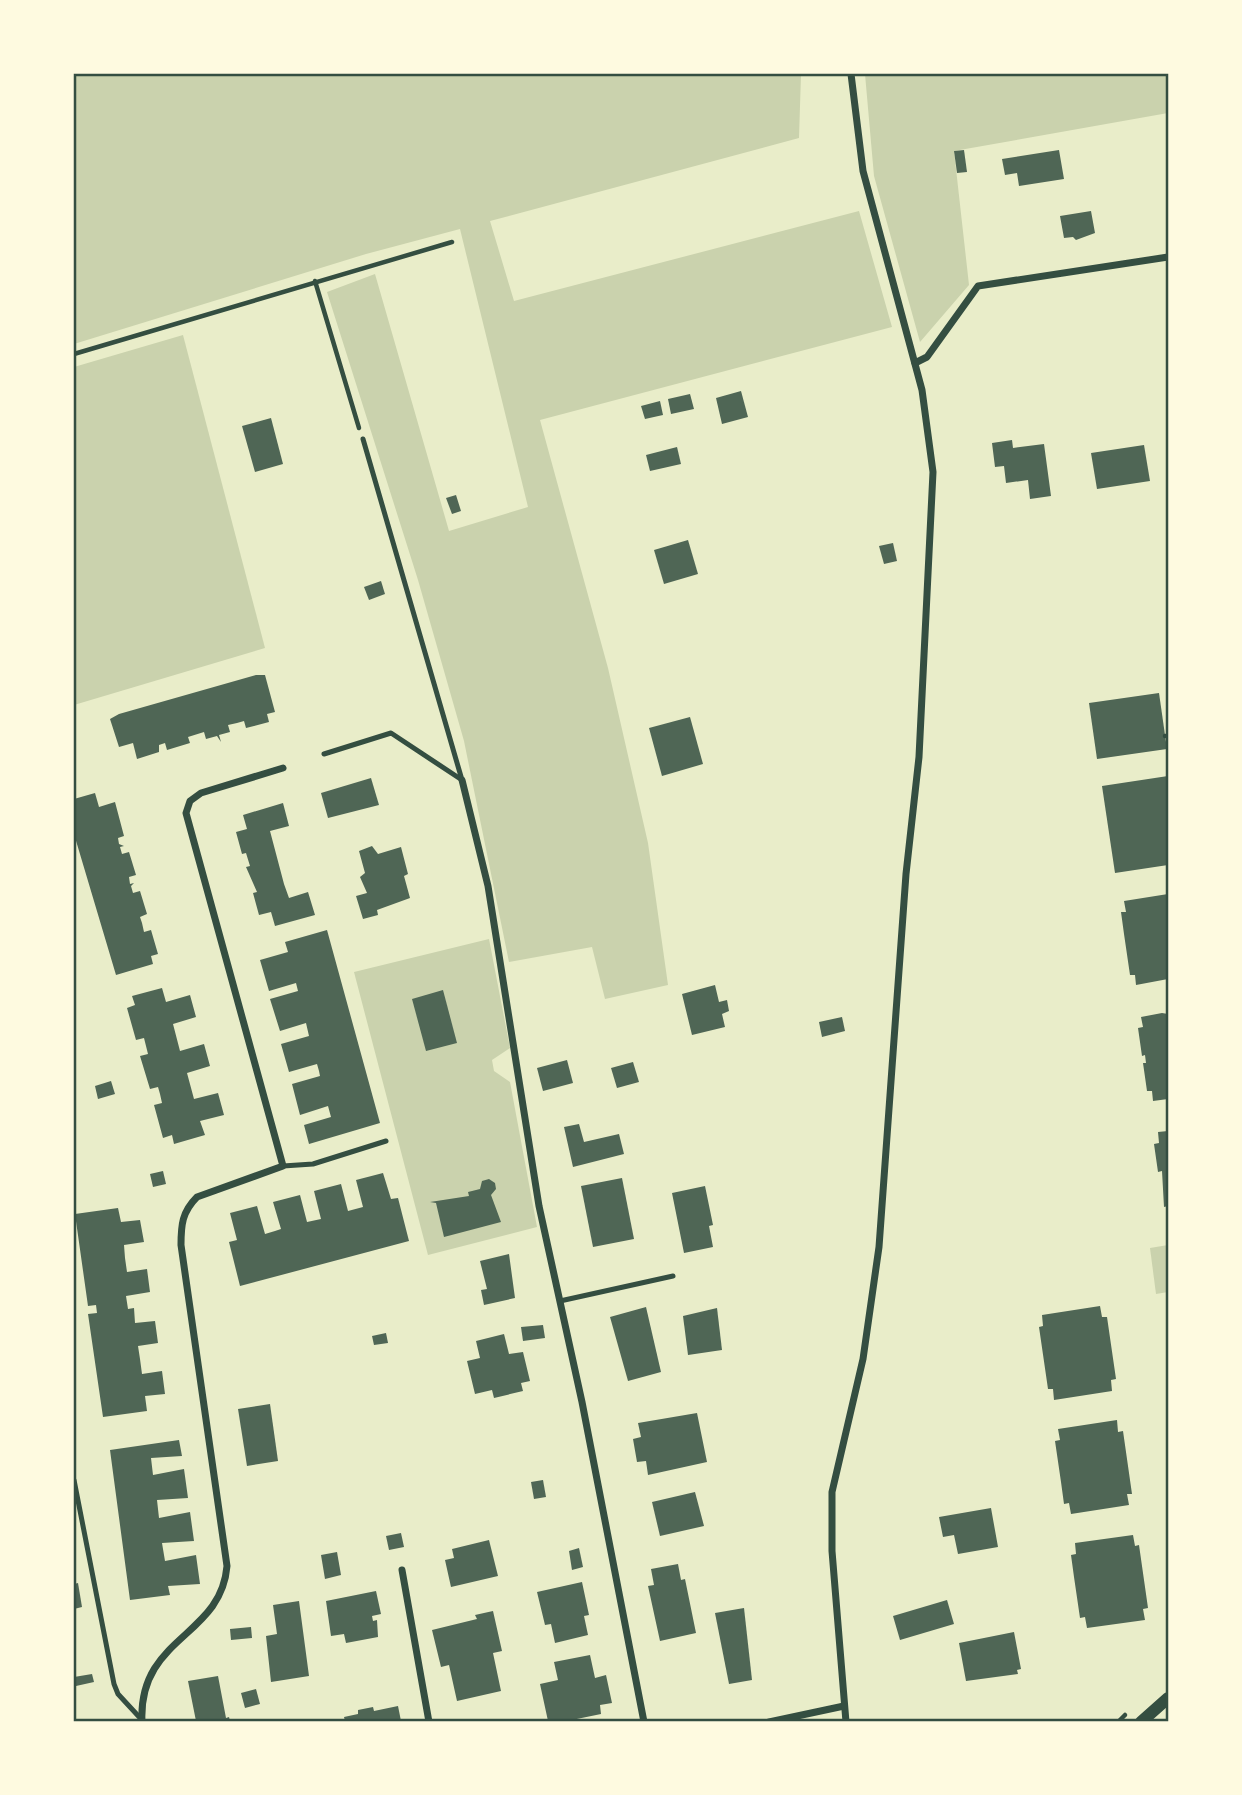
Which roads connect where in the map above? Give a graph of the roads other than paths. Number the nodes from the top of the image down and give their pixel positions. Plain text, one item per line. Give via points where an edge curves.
1 (851, 74) edge
2 (1168, 257) edge
3 (915, 363) junction
4 (363, 439) road end
5 (324, 754) dead end
6 (283, 768) dead end
7 (462, 779) junction
8 (386, 1141) dead end
9 (283, 1166) junction
10 (673, 1276) dead end
11 (561, 1301) junction
12 (74, 1480) edge
13 (402, 1570) dead end
14 (1168, 1698) edge
15 (844, 1706) junction
16 (142, 1721) edge
17 (429, 1721) edge
18 (644, 1721) edge
19 (769, 1721) edge
20 (846, 1721) edge
21 (1141, 1721) edge

1 - 3 street via 870,204
2 - 3 street via 978,286 927,356
3 - 15 street via 932,462 919,757 879,1247 863,1359 832,1492
4 - 7 lane
5 - 7 lane via 391,733
6 - 9 street via 201,793 186,813
7 - 11 street via 488,886 539,1206
8 - 9 lane via 313,1164
9 - 16 street via 197,1198 186,1208 181,1223 227,1566 219,1601 157,1663 145,1682
10 - 11 lane
11 - 18 street
12 - 16 lane via 114,1684
13 - 17 street
14 - 21 street
15 - 19 street
15 - 20 street

